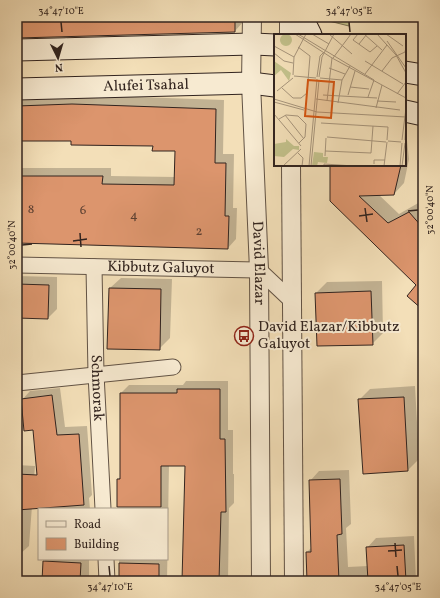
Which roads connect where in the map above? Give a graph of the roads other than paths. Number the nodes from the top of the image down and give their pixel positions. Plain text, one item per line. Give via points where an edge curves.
1 (252, 17) edge
2 (289, 17) edge
3 (302, 17) edge
4 (289, 34) edge
5 (310, 34) edge
6 (252, 44) junction
7 (274, 45) edge
8 (17, 50) edge
9 (406, 72) edge
10 (423, 75) edge
11 (251, 83) junction
12 (274, 86) edge
13 (17, 89) edge
14 (406, 111) edge
15 (423, 115) edge
16 (291, 166) edge
17 (17, 265) edge
18 (94, 267) junction
19 (259, 270) junction
20 (293, 302) junction
21 (173, 367) dead end
22 (96, 374) junction
23 (17, 383) edge
24 (103, 508) edge
25 (106, 560) edge
26 (107, 581) edge
27 (261, 581) edge
28 (294, 581) edge

1 - 6 street, David Elazar
2 - 4 street
3 - 5 main road
6 - 7 main road
6 - 8 main road
6 - 11 street, David Elazar
9 - 10 main road
11 - 12 main road, Alufei Tsahal
11 - 13 main road, Alufei Tsahal
11 - 19 street, David Elazar
14 - 15 main road
16 - 20 street
17 - 18 street, Kibbutz Galuyot
18 - 19 street, Kibbutz Galuyot
18 - 22 street, Schmorak
19 - 20 street
19 - 27 street, David Elazar
20 - 28 street
21 - 22 street
22 - 23 street
22 - 24 street, Schmorak
25 - 26 street

